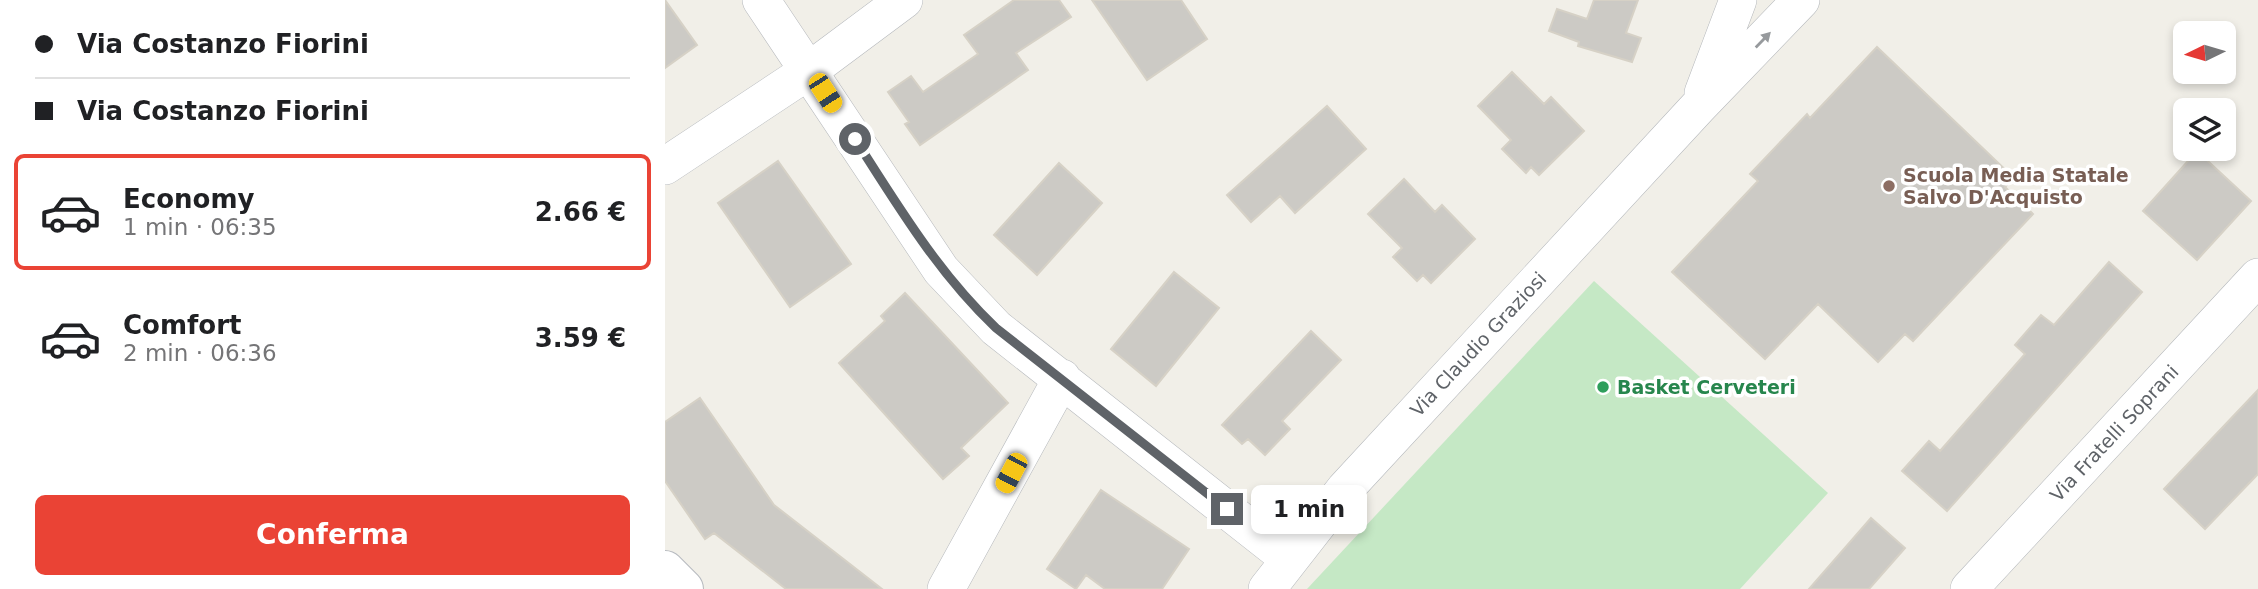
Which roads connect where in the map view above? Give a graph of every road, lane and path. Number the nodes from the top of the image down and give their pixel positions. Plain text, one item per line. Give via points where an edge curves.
1 (761, 0) edge
2 (904, 0) edge
3 (1738, 0) edge
4 (1801, 0) edge
5 (810, 70) junction
6 (1698, 107) junction
7 (665, 166) edge
8 (2258, 277) edge
9 (1062, 379) junction
10 (1288, 558) junction
11 (665, 570) edge
12 (684, 589) edge
13 (946, 589) edge
14 (1267, 589) edge
15 (1969, 589) edge

1 - 5 street
2 - 5 street
3 - 6 street
6 -> 4 street, Via Claudio Graziosi
5 - 7 street
5 - 9 street via 952,284 996,328
6 - 10 street, Via Claudio Graziosi via 1345,489
8 - 15 street, Via Fratelli Soprani
9 - 10 street
9 - 13 street
10 - 14 street, Via Claudio Graziosi
11 - 12 street

